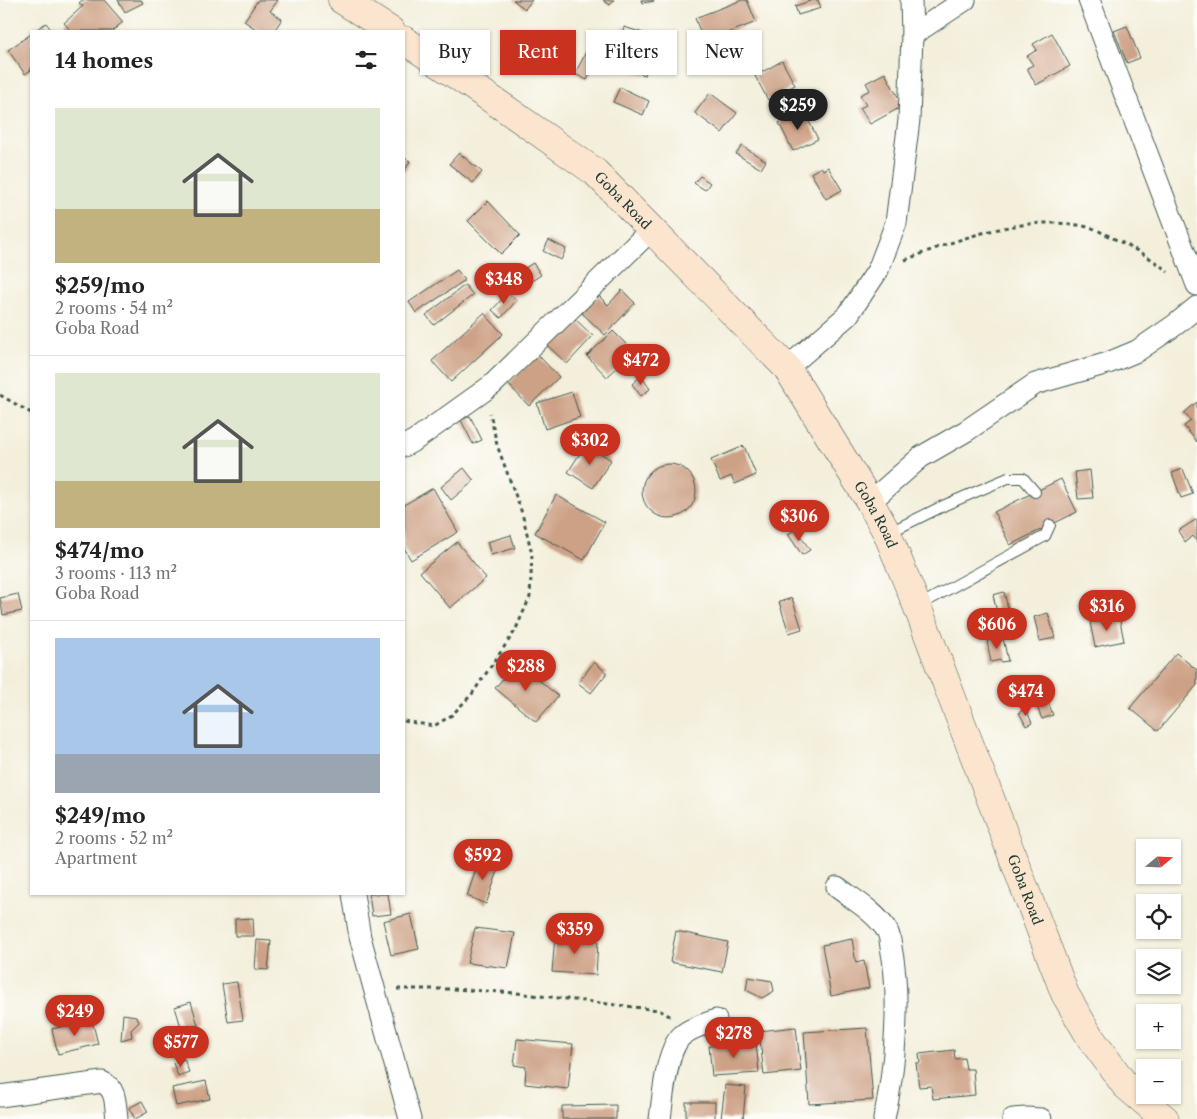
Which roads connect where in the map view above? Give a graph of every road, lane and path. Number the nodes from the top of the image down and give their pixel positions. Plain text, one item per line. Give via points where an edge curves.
1 (342, 0) edge
2 (911, 0) edge
3 (965, 0) edge
4 (1089, 0) edge
5 (389, 30) edge
6 (912, 35) junction
7 (405, 41) edge
8 (651, 230) junction
9 (878, 270) junction
10 (1175, 278) dead end
11 (1197, 285) edge
12 (1197, 306) edge
13 (787, 368) junction
14 (492, 385) junction
15 (0, 395) edge
16 (30, 412) edge
17 (405, 445) edge
18 (1035, 492) dead end
19 (870, 502) junction
20 (1050, 526) dead end
21 (887, 533) junction
22 (917, 606) junction
23 (405, 721) edge
24 (836, 887) dead end
25 (353, 895) edge
26 (374, 988) junction
27 (716, 1020) dead end
28 (691, 1030) junction
29 (0, 1096) edge
30 (117, 1119) edge
31 (410, 1119) edge
32 (660, 1119) edge
33 (884, 1119) edge
34 (1014, 1119) edge
35 (1041, 1119) edge
36 (1165, 1119) edge

1 - 5 main road
2 - 6 street
3 - 6 street
4 - 11 street
6 - 9 street via 909,120 896,223
7 - 8 main road, Goba Road via 595,172
8 - 13 main road, Goba Road
8 - 14 street
9 - 10 path via 956,240 999,228 1052,223 1090,227 1152,259
9 - 13 street via 848,315
12 - 19 street via 1138,351 1034,384 966,431 921,457
13 - 19 main road, Goba Road
14 - 17 street
14 - 23 path via 489,410 497,445 522,513 532,554 530,597 515,631 472,694 452,715 434,726
15 - 16 path
18 - 21 lane via 1024,478 1008,478
19 - 21 main road, Goba Road
20 - 22 lane via 1045,536
21 - 22 main road, Goba Road
22 - 36 main road, Goba Road via 1065,994 1090,1037 1125,1085
24 - 33 street via 877,917 888,931 896,982 894,1041
25 - 26 street via 360,937
26 - 28 path via 516,993 659,1010
26 - 31 street
27 - 28 street
28 - 32 street via 682,1034 673,1048
29 - 30 street via 102,1082 114,1092
34 - 35 street

